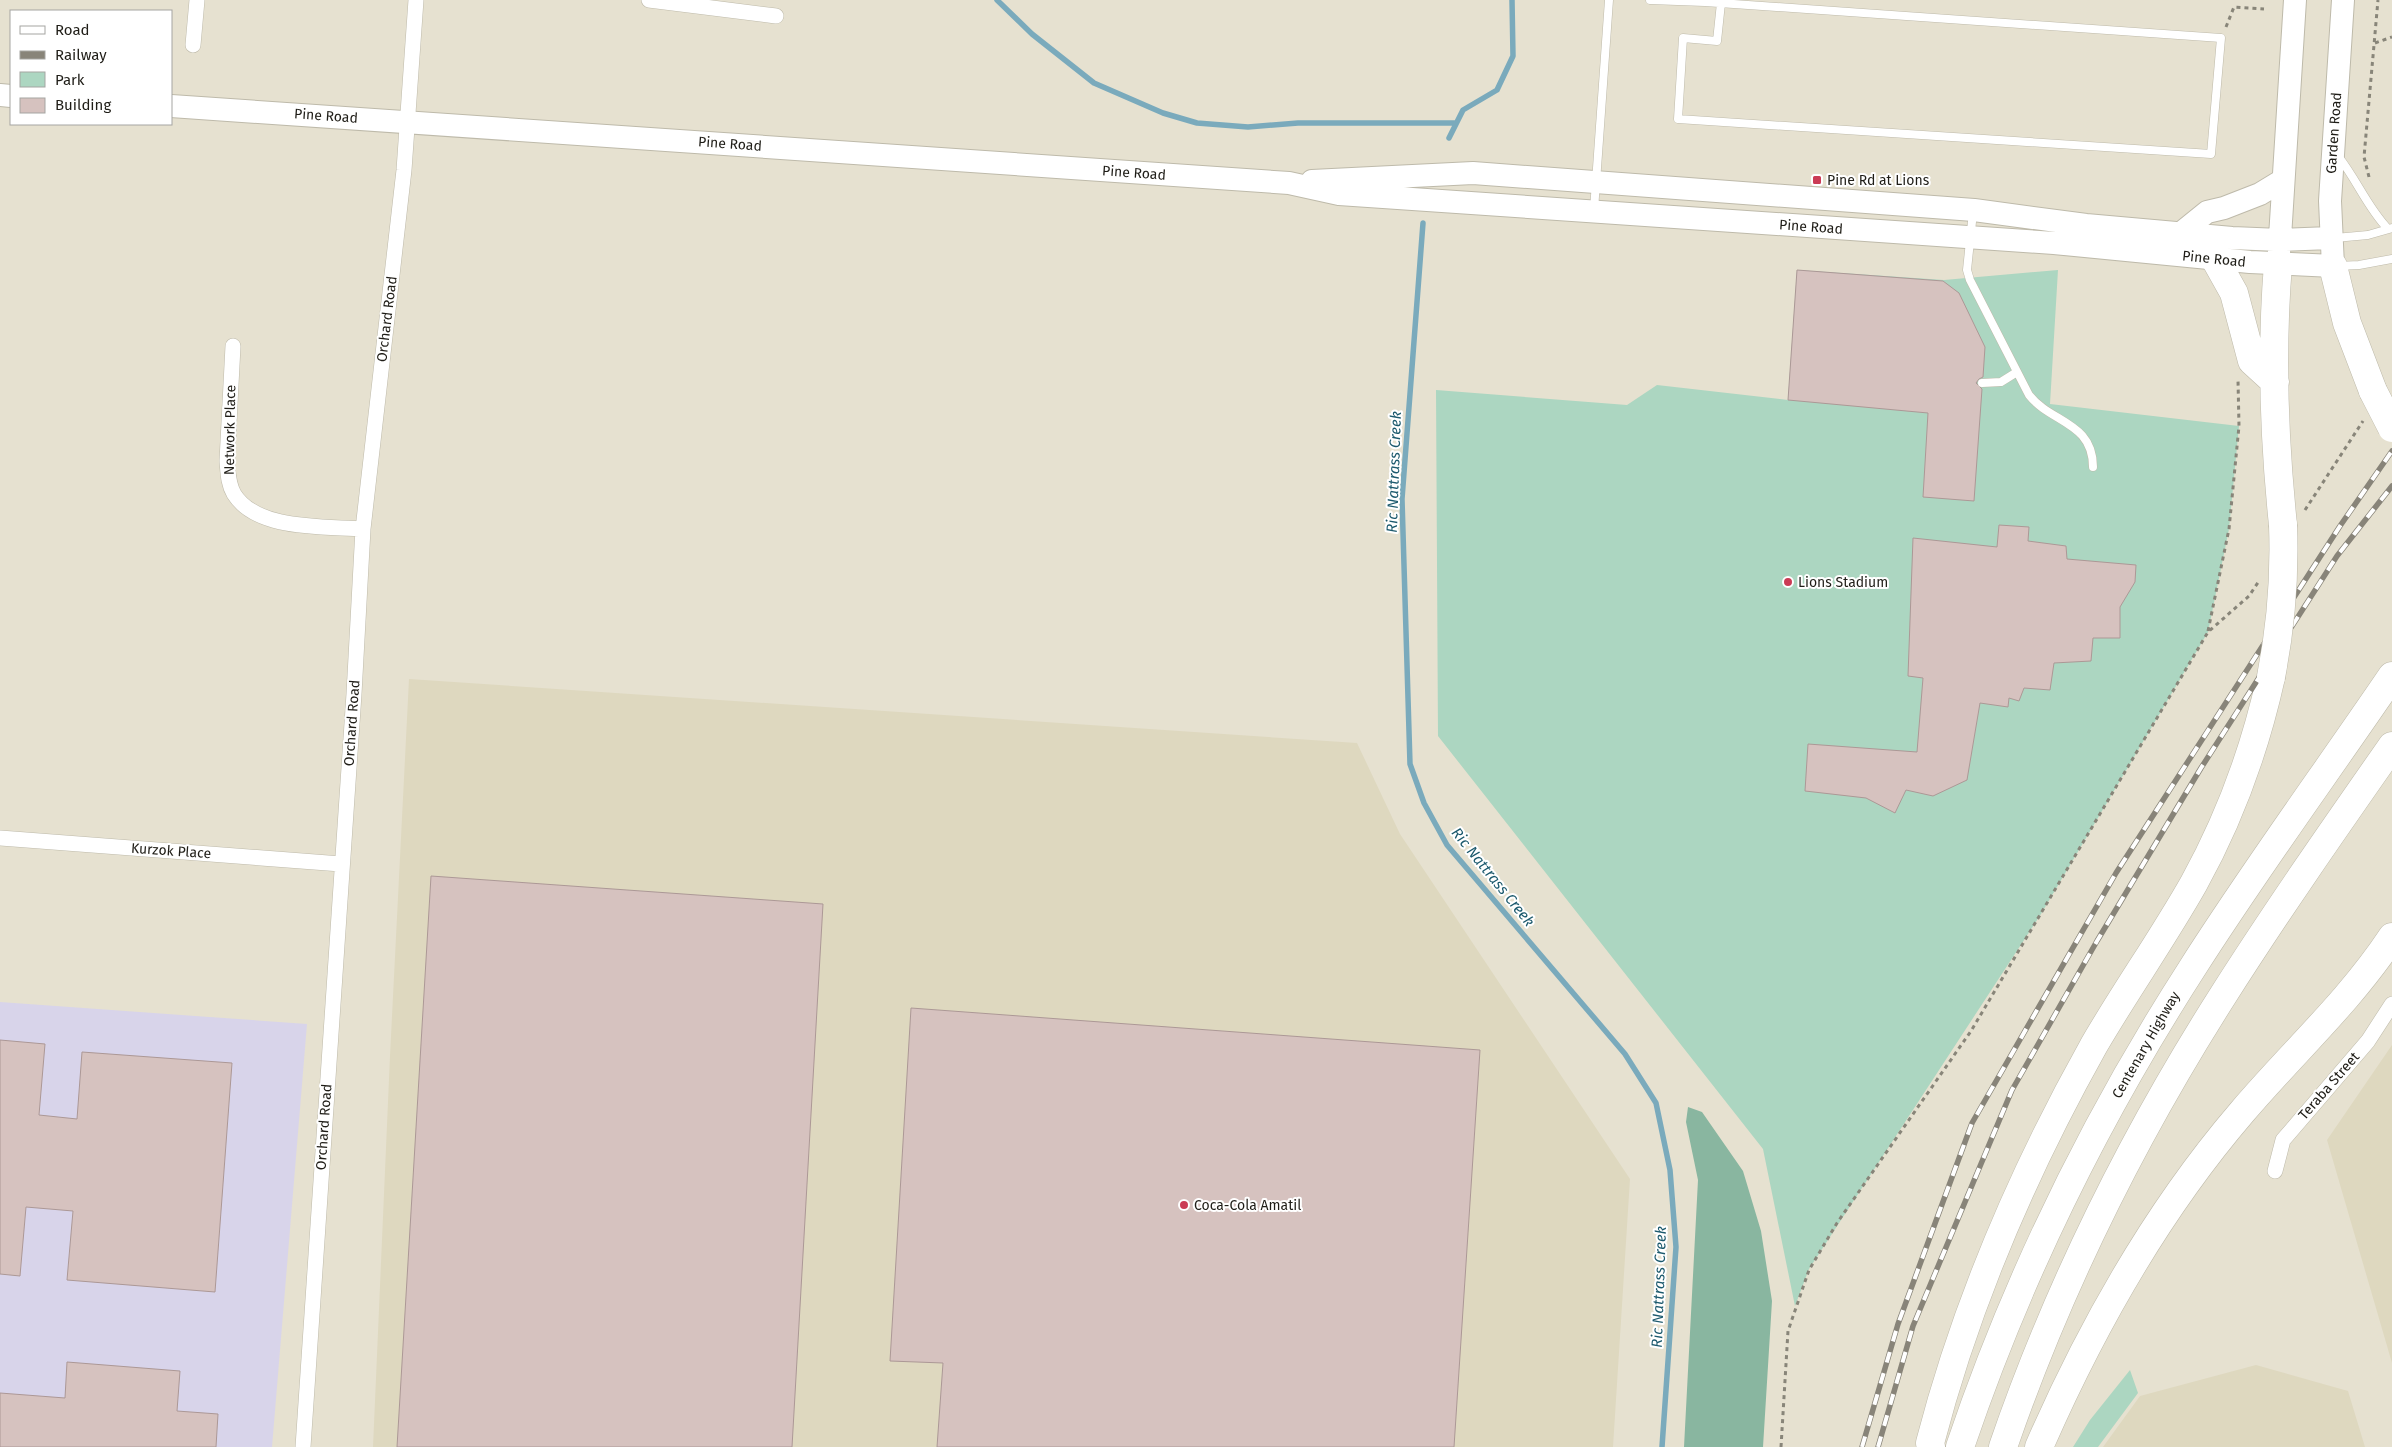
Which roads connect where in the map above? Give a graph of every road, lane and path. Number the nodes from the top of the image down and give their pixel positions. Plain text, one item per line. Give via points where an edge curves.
1 (197, 0) edge
2 (416, 0) edge
3 (649, 0) edge
4 (1609, 0) edge
5 (1650, 0) edge
6 (2295, 0) edge
7 (2343, 0) edge
8 (1720, 3) junction
9 (2264, 9) dead end
10 (776, 16) dead end
11 (2392, 37) edge
12 (2222, 38) junction
13 (2374, 43) dead end
14 (193, 46) dead end
15 (172, 106) edge
16 (409, 122) junction
17 (2332, 149) junction
18 (2283, 180) junction
19 (1596, 182) junction
20 (1289, 183) junction
21 (1974, 210) junction
22 (1594, 212) junction
23 (2390, 228) edge
24 (2180, 233) junction
25 (1971, 238) junction
26 (2330, 238) junction
27 (2279, 252) junction
28 (2215, 259) junction
29 (2392, 259) edge
30 (2333, 266) junction
31 (233, 346) dead end
32 (2017, 372) junction
33 (2275, 382) junction
34 (1982, 383) dead end
35 (2366, 417) dead end
36 (2392, 428) edge
37 (2093, 467) dead end
38 (2292, 520) junction
39 (363, 529) junction
40 (2259, 580) dead end
41 (2392, 676) edge
42 (2392, 746) edge
43 (0, 838) edge
44 (341, 864) junction
45 (2392, 937) edge
46 (2392, 1004) edge
47 (2275, 1171) dead end
48 (302, 1447) edge
49 (1781, 1447) edge
50 (1931, 1447) edge
51 (1960, 1447) edge
52 (2003, 1447) edge
53 (2039, 1447) edge

1 - 14 street
2 - 16 street, Orchard Road
3 - 10 street
4 - 19 lane
5 - 8 lane
6 - 18 street
7 - 17 street, Garden Road
8 - 12 lane
8 - 12 lane via 1717,41 1684,38 1678,119 2212,154
9 - 12 path via 2234,7
11 - 13 path
15 - 16 street, Pine Road
16 - 20 street, Pine Road
16 - 39 street, Orchard Road
17 - 23 lane via 2354,176 2375,215
17 - 26 street, Garden Road
18 - 24 street via 2260,194 2207,212
18 - 27 street
19 - 20 street, Pine Road via 1473,174
19 - 21 street, Pine Road
19 - 22 lane
20 - 22 street, Pine Road via 1339,194
21 - 24 street, Pine Road
21 - 25 lane
22 - 25 street, Pine Road
23 - 26 lane
24 - 27 street, Pine Road
25 - 28 street, Pine Road via 2142,250
25 - 32 lane via 1967,270 1970,280
26 - 27 street, Pine Road
26 - 30 street, Garden Road
27 - 28 street, Pine Road
27 - 30 street, Pine Road
27 - 33 highway
28 - 33 highway via 2234,293 2252,361
29 - 30 lane
30 - 36 highway, bridge via 2348,323 2373,391
31 - 39 street, Network Place via 228,480 234,494 245,508 263,518 288,524
32 - 34 lane via 2001,382
32 - 37 lane via 2038,406 2072,424 2080,433 2093,455
33 - 38 highway via 2279,487
35 - 38 path
38 - 50 highway, bridge via 2271,677 2251,754 2219,834 2194,882 2061,1104 2005,1224 1942,1398
39 - 44 street, Orchard Road
40 - 49 path via 2249,596 2208,632 1971,1031 1837,1223 1809,1270 1788,1331
41 - 51 highway, Centenary Highway via 2193,966 2107,1112 2042,1242 1990,1365
42 - 52 highway via 2221,998 2147,1125 2074,1270
43 - 44 street, Kurzok Place
44 - 48 street, Orchard Road
45 - 53 highway via 2343,1002 2242,1112 2186,1185 2147,1242 2091,1337
46 - 47 street, Teraba Street via 2368,1041 2283,1140

